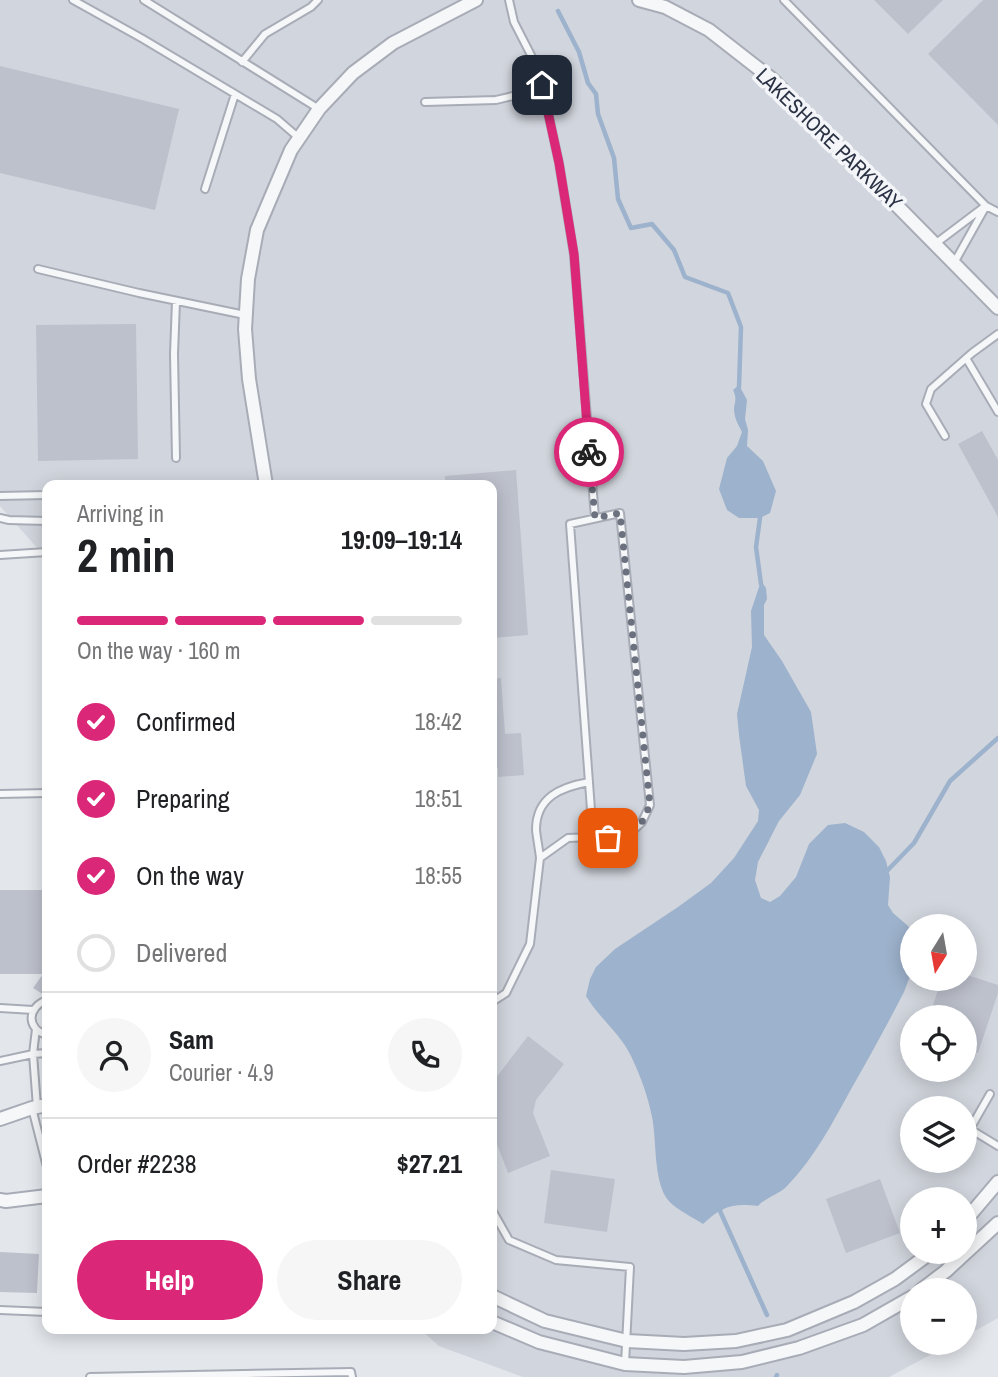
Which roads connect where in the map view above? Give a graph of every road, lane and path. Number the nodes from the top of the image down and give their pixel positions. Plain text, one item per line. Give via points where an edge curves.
1 (74, 0) edge
2 (144, 0) edge
3 (318, 0) edge
4 (476, 0) edge
5 (509, 0) edge
6 (639, 0) edge
7 (784, 0) edge
8 (242, 62) junction
9 (543, 89) junction
10 (234, 94) junction
11 (425, 102) dead end
12 (319, 109) junction
13 (299, 138) junction
14 (205, 189) dead end
15 (986, 206) junction
16 (998, 212) edge
17 (935, 244) junction
18 (954, 263) junction
19 (38, 269) dead end
20 (176, 301) junction
21 (998, 308) edge
22 (246, 315) junction
23 (998, 334) edge
24 (966, 359) junction
25 (998, 412) edge
26 (944, 436) dead end
27 (176, 458) dead end
28 (265, 480) edge
29 (42, 495) edge
30 (0, 496) edge
31 (0, 518) edge
32 (595, 518) junction
33 (42, 521) edge
34 (42, 552) edge
35 (0, 555) edge
36 (589, 782) junction
37 (42, 793) edge
38 (0, 794) edge
39 (593, 837) junction
40 (540, 859) junction
41 (497, 999) edge
42 (42, 1002) edge
43 (0, 1008) edge
44 (33, 1010) junction
45 (36, 1029) junction
46 (42, 1033) edge
47 (42, 1053) edge
48 (33, 1054) junction
49 (0, 1061) edge
50 (990, 1094) dead end
51 (39, 1107) edge
52 (977, 1113) edge
53 (0, 1119) edge
54 (42, 1130) edge
55 (977, 1134) edge
56 (998, 1146) edge
57 (998, 1182) edge
58 (42, 1197) edge
59 (0, 1200) edge
60 (977, 1207) edge
61 (497, 1219) edge
62 (998, 1223) edge
63 (915, 1264) edge
64 (937, 1278) edge
65 (497, 1298) edge
66 (900, 1304) edge
67 (0, 1310) edge
68 (42, 1312) edge
69 (497, 1324) edge
70 (627, 1341) junction
71 (625, 1364) junction
72 (90, 1377) edge
73 (352, 1377) edge

1 - 10 lane
2 - 8 lane
3 - 8 lane via 265,34
4 - 12 street via 393,43 353,73
5 - 9 lane
6 - 17 street, LAKESHORE PARKWAY via 665,7 709,30 772,79
7 - 15 lane
8 - 12 lane
9 - 11 lane via 496,100
9 - 32 lane via 574,254
10 - 13 lane
10 - 14 lane
12 - 13 street
13 - 22 street via 257,230
15 - 16 lane
15 - 17 lane
15 - 18 lane
17 - 18 street, LAKESHORE PARKWAY
18 - 21 street, LAKESHORE PARKWAY
19 - 20 lane
20 - 22 lane
20 - 27 lane
22 - 28 street via 249,379
23 - 24 lane
24 - 25 lane
24 - 26 lane via 931,388 926,404
29 - 30 lane
31 - 33 lane
32 - 36 lane via 570,524
32 - 39 lane via 620,513 650,805 642,822 623,840
34 - 35 lane
36 - 39 lane
36 - 40 lane via 552,794 540,810 536,828
37 - 38 lane
39 - 40 lane via 568,838
40 - 41 lane via 530,944 506,993
42 - 44 lane
43 - 44 lane
44 - 45 lane
45 - 46 lane
45 - 48 lane
47 - 48 lane
48 - 49 lane
48 - 51 lane
50 - 52 lane
51 - 53 street
51 - 54 lane
55 - 56 lane
57 - 60 street
58 - 59 street
61 - 70 lane via 509,1240 556,1260 630,1267
62 - 64 street
63 - 70 street via 854,1302 788,1330 736,1341
65 - 70 street via 545,1321
66 - 71 street via 863,1325 742,1362 684,1367
67 - 68 lane
69 - 71 street via 539,1342
70 - 71 lane
72 - 73 lane via 351,1372

